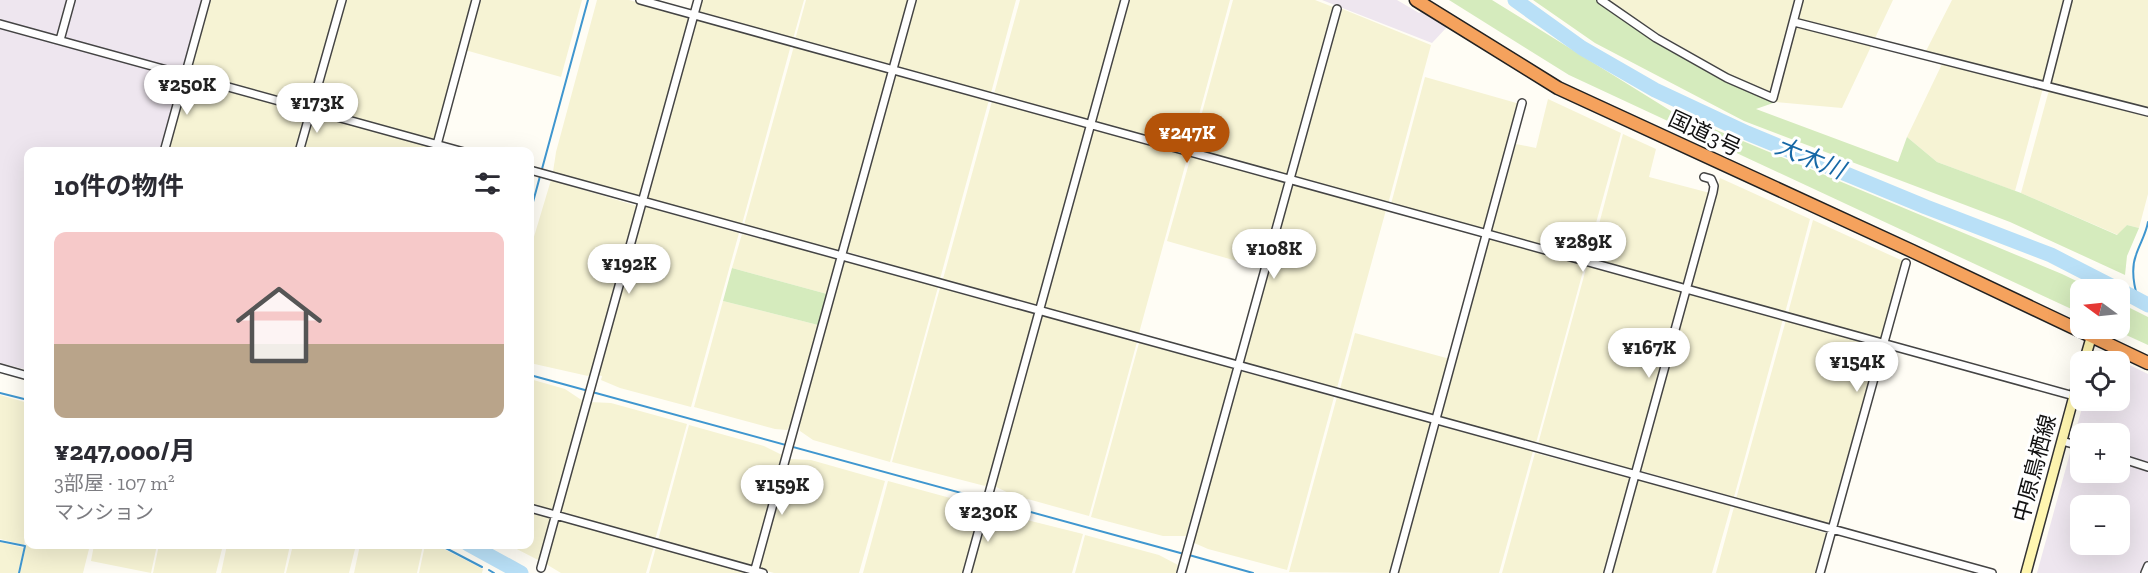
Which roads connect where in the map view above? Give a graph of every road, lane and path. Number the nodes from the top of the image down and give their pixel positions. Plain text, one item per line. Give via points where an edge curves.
1 (71, 0) edge
2 (206, 0) edge
3 (342, 0) edge
4 (476, 0) edge
5 (640, 0) edge
6 (698, 0) edge
7 (912, 0) edge
8 (1125, 0) edge
9 (1416, 0) edge
10 (1600, 0) edge
11 (1799, 0) edge
12 (2068, 0) edge
13 (1337, 9) dead end
14 (694, 15) junction
15 (1794, 21) junction
16 (0, 24) edge
17 (60, 40) junction
18 (893, 70) junction
19 (186, 75) junction
20 (2046, 86) junction
21 (1522, 103) dead end
22 (311, 109) junction
23 (2148, 112) edge
24 (1091, 125) junction
25 (165, 147) edge
26 (300, 147) edge
27 (433, 147) edge
28 (436, 147) edge
29 (534, 171) edge
30 (1704, 177) dead end
31 (1289, 180) junction
32 (642, 201) junction
33 (1487, 234) junction
34 (840, 256) junction
35 (1906, 263) dead end
36 (1686, 288) junction
37 (1039, 311) junction
38 (2070, 328) edge
39 (2093, 339) edge
40 (1884, 343) junction
41 (2148, 363) edge
42 (1237, 366) junction
43 (0, 368) edge
44 (24, 375) edge
45 (2070, 395) edge
46 (2070, 411) edge
47 (1436, 421) junction
48 (2062, 441) junction
49 (2070, 443) edge
50 (2130, 461) edge
51 (2148, 467) edge
52 (1635, 476) junction
53 (534, 509) edge
54 (556, 515) junction
55 (1832, 530) junction
56 (2148, 566) edge
57 (541, 568) dead end
58 (754, 572) edge
59 (763, 573) edge
60 (967, 573) edge
61 (1181, 573) edge
62 (1394, 573) edge
63 (1608, 573) edge
64 (1820, 573) edge
65 (1992, 573) edge
66 (2026, 573) edge
67 (2145, 573) edge

1 - 17 street
2 - 19 street
3 - 22 street
4 - 28 street
5 - 14 street
6 - 14 street
7 - 18 street
8 - 24 street
9 - 38 highway, 国道3号 via 1558,88
10 - 15 street via 1686,55 1773,98
11 - 15 street
12 - 20 street
13 - 31 street
14 - 18 street
14 - 32 street
15 - 20 street
16 - 17 street
17 - 19 street
18 - 24 street
18 - 34 street
19 - 22 street
19 - 25 street
20 - 23 street
21 - 33 street
22 - 26 street
22 - 27 street
24 - 31 street
24 - 37 street
29 - 32 street
30 - 36 street via 1711,179 1714,186
31 - 33 street
31 - 42 street
32 - 34 street
32 - 54 street
33 - 36 street
33 - 47 street
34 - 37 street
34 - 58 street
35 - 40 street
36 - 40 street
36 - 52 street
37 - 42 street
37 - 60 street
39 - 41 highway, 国道3号
40 - 45 street
40 - 55 street
42 - 47 street
42 - 61 street
43 - 44 street
46 - 48 main road, 中原鳥栖線
47 - 52 street
47 - 62 street
48 - 49 street
48 - 66 main road, 中原鳥栖線
50 - 51 street
52 - 55 street
52 - 63 street
53 - 54 street
54 - 57 street
54 - 58 street
55 - 64 street
55 - 65 street
56 - 67 street
58 - 59 street

